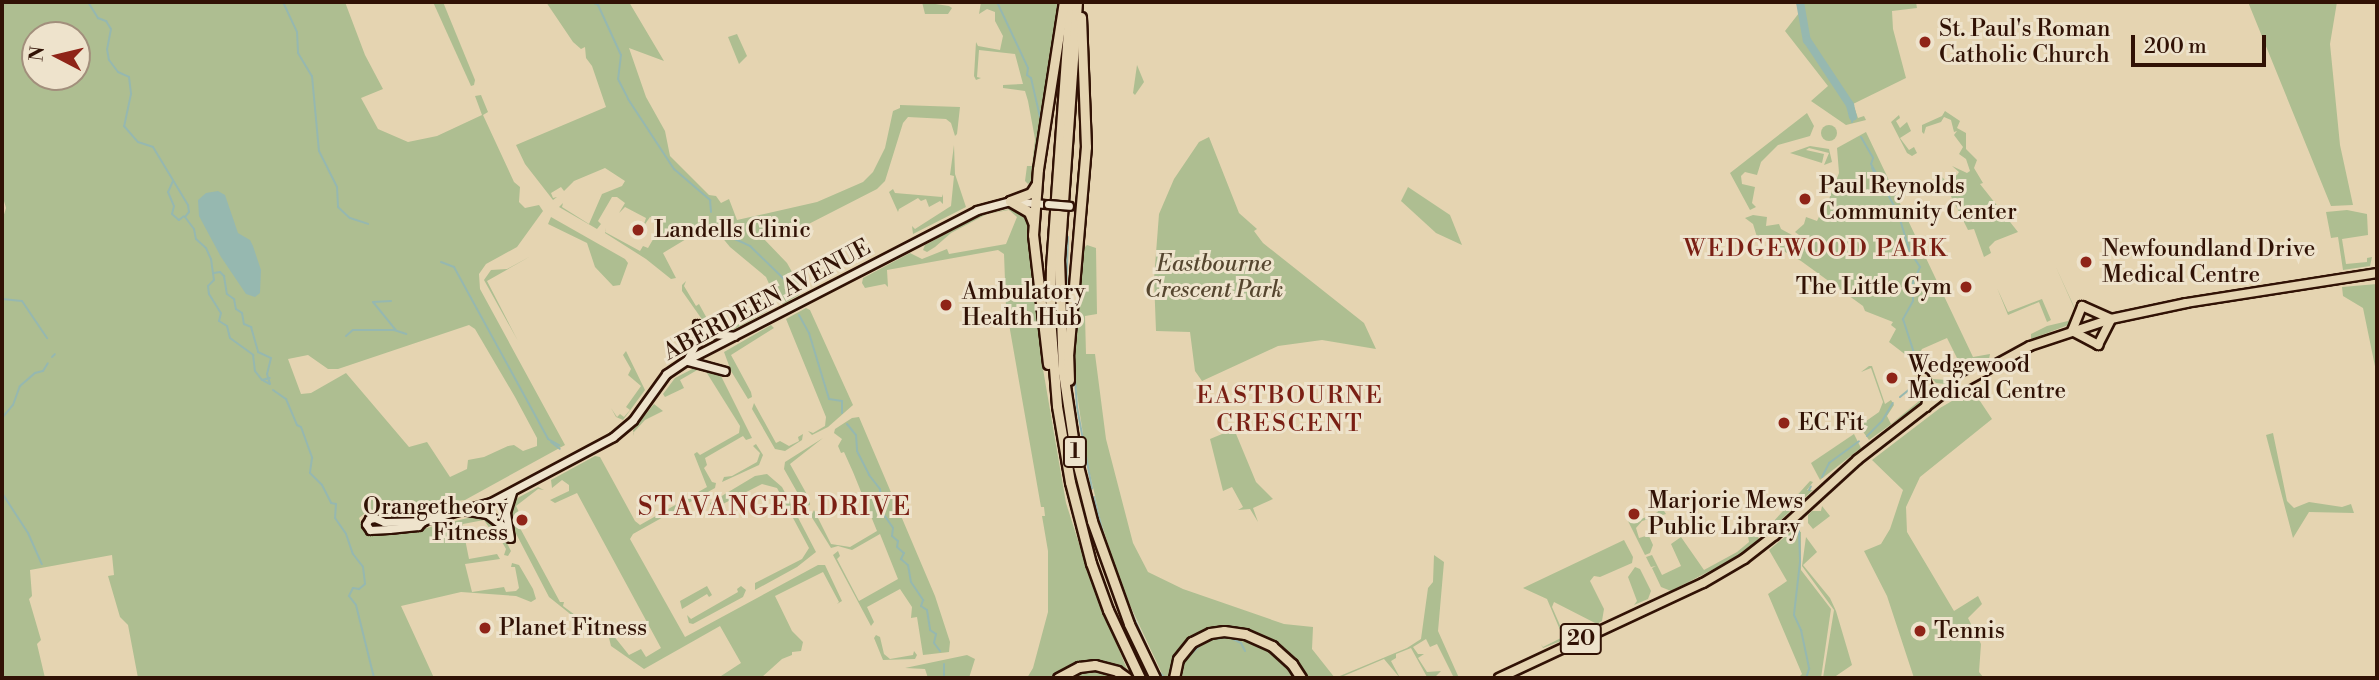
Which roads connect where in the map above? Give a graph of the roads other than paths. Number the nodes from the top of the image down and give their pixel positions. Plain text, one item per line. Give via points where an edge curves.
1 (1065, 2) edge
2 (1070, 2) edge
3 (1079, 2) edge
4 (1037, 183) junction
5 (1010, 201) junction
6 (1037, 203) junction
7 (1080, 208) junction
8 (1034, 225) junction
9 (2377, 273) edge
10 (2111, 319) junction
11 (2072, 331) junction
12 (735, 336) junction
13 (687, 360) junction
14 (725, 372) dead end
15 (1924, 378) dead end
16 (1926, 407) junction
17 (1063, 450) junction
18 (1076, 458) junction
19 (512, 492) junction
20 (467, 510) junction
21 (423, 521) junction
22 (504, 527) dead end
23 (510, 538) dead end
24 (1058, 678) edge
25 (1127, 678) edge
26 (1140, 678) edge
27 (1156, 678) edge
28 (1174, 678) edge
29 (1301, 678) edge
30 (1499, 678) edge

1 - 4 highway
2 - 17 highway, 1 via 1050,293
3 - 7 highway via 1086,138
3 - 18 highway, 1 via 1058,283 1063,372
4 - 5 highway via 1031,193
4 - 6 highway
5 - 6 main road, ABERDEEN AVENUE
5 - 8 highway via 1028,212
5 - 12 main road, ABERDEEN AVENUE via 963,217
6 - 7 main road, ABERDEEN AVENUE, bridge
6 - 8 highway
7 - 18 highway via 1068,356
8 - 17 highway via 1037,289
9 - 10 main road, 20 via 2205,299
10 - 11 main road, 20
10 - 11 main road via 2098,345
10 - 11 main road via 2082,306
11 - 16 main road, 20 via 1982,370
12 - 13 main road, ABERDEEN AVENUE
12 - 13 main road via 713,334 698,324 697,341
13 - 14 main road
13 - 19 main road, ABERDEEN AVENUE via 666,374 624,429
15 - 16 main road via 1929,393
16 - 30 main road, 20 via 1857,460 1744,559 1703,583
17 - 26 highway, 1 via 1091,563
18 - 27 highway, 1 via 1110,575
19 - 20 main road, ABERDEEN AVENUE
19 - 23 main road via 506,512
20 - 21 main road, ABERDEEN AVENUE
20 - 22 main road via 491,516
21 - 21 main road, ABERDEEN AVENUE via 375,518 366,524 370,530 416,526
24 - 25 highway via 1094,665
28 - 29 highway via 1178,659 1192,642 1224,631 1272,646

